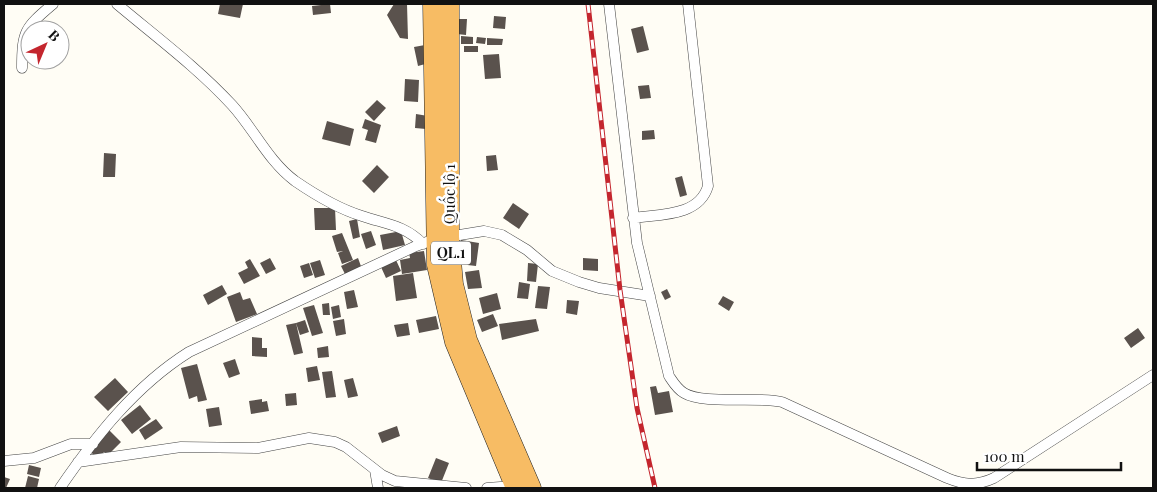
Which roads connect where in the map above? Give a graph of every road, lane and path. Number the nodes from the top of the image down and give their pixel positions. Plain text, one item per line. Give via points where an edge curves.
1 (53, 4) edge
2 (117, 4) edge
3 (432, 4) edge
4 (450, 4) edge
5 (609, 4) edge
6 (688, 4) edge
7 (35, 20) edge
8 (633, 218) junction
9 (436, 240) junction
10 (650, 296) junction
11 (1153, 375) edge
12 (93, 444) junction
13 (4, 461) edge
14 (78, 462) junction
15 (375, 470) junction
16 (515, 487) edge
17 (60, 488) edge
18 (378, 488) edge
19 (466, 488) edge
20 (487, 488) edge
21 (532, 488) edge

1 - 7 street
2 - 9 street via 232,105 265,150 294,180 340,208 392,223 416,237
3 - 9 highway, Quốc lộ 1 / QL.1
4 - 9 highway, Quốc lộ 1 / QL.1
5 - 8 street
6 - 8 street via 708,186 694,207
8 - 10 street
9 - 10 street via 484,231 497,232 556,273 599,288
9 - 12 street via 189,352 151,379
9 - 16 highway, Quốc lộ 1 / QL.1 via 441,290 454,342
9 - 21 highway, Quốc lộ 1 / QL.1 via 454,284 468,340
10 - 11 street via 669,376 683,393 702,398 782,402 968,485 994,478
12 - 13 street via 71,444 34,458
12 - 14 street
14 - 15 street via 181,447 258,448 309,438 346,447
14 - 17 street
15 - 18 street
15 - 19 street via 402,483
16 - 20 street

